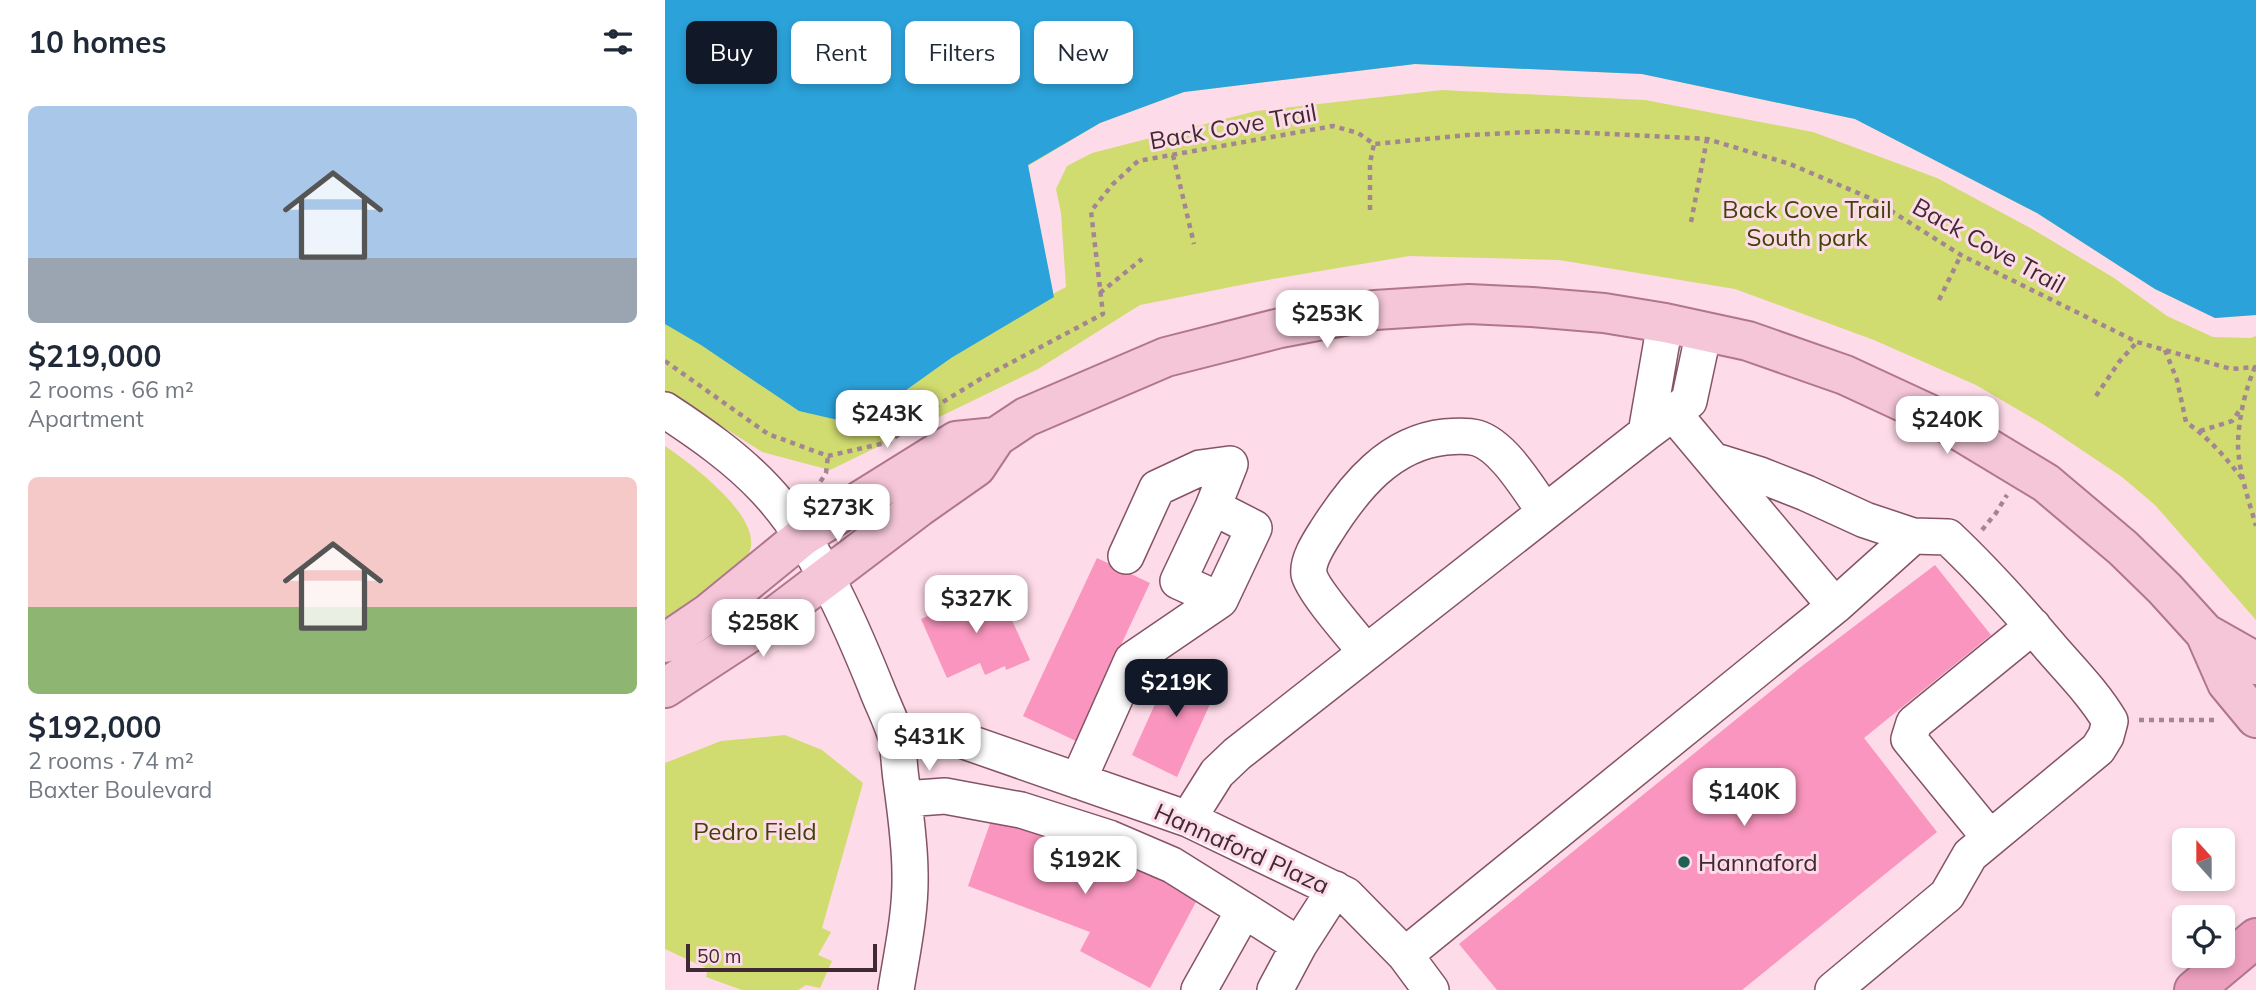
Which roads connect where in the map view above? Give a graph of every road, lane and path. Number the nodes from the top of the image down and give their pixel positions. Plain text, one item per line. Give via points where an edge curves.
1 (1707, 139) junction
2 (1374, 144) junction
3 (1173, 155) junction
4 (1370, 210) dead end
5 (1691, 222) dead end
6 (1194, 244) dead end
7 (1961, 255) junction
8 (1142, 259) dead end
9 (1099, 294) junction
10 (1939, 300) dead end
11 (1665, 323) junction
12 (1704, 331) junction
13 (2137, 342) junction
14 (2165, 350) junction
15 (665, 362) edge
16 (2256, 367) edge
17 (2095, 396) dead end
18 (2244, 404) junction
19 (665, 410) edge
20 (1660, 423) junction
21 (2199, 431) junction
22 (996, 437) junction
23 (828, 456) junction
24 (1715, 461) junction
25 (2244, 482) junction
26 (2008, 493) dead end
27 (811, 496) dead end
28 (1213, 507) junction
29 (1545, 512) junction
30 (2256, 526) edge
31 (1913, 536) junction
32 (1977, 536) dead end
33 (802, 537) junction
34 (1126, 555) dead end
35 (826, 579) junction
36 (1220, 600) junction
37 (1835, 606) junction
38 (2033, 626) junction
39 (2204, 633) junction
40 (665, 643) edge
41 (1366, 652) junction
42 (2256, 665) edge
43 (665, 688) edge
44 (2241, 719) edge
45 (2110, 721) junction
46 (895, 736) junction
47 (1078, 781) junction
48 (904, 799) junction
49 (1188, 818) junction
50 (1990, 838) junction
51 (1335, 889) junction
52 (1244, 910) junction
53 (2256, 938) edge
54 (1299, 945) junction
55 (1405, 955) junction
56 (2256, 962) edge
57 (896, 990) edge
58 (1199, 990) edge
59 (1275, 990) edge
60 (1431, 990) edge
61 (1833, 990) edge
62 (2194, 990) edge
63 (2227, 990) edge

1 - 2 path, Back Cove Trail via 1553,131
1 - 5 path
1 - 7 path, Back Cove Trail via 1790,164 1871,199
2 - 3 path, Back Cove Trail via 1358,133 1332,126
2 - 4 path
3 - 6 path
3 - 9 path, Back Cove Trail via 1138,160 1091,211
7 - 10 path
7 - 13 path, Back Cove Trail
8 - 9 path
9 - 23 path, Back Cove Trail via 1103,314 982,378 889,442
11 - 12 main road
11 - 20 street
11 - 22 main road via 1532,307 1435,305 1375,310 1166,357 1026,417
12 - 20 street via 1689,401
12 - 39 main road via 1845,374 1965,432 2046,482 2080,510 2165,589
13 - 14 path, Back Cove Trail
13 - 17 path
14 - 16 path, Back Cove Trail via 2231,369
14 - 21 path via 2186,422
15 - 23 path via 768,434
16 - 18 path
18 - 21 path via 2232,421
18 - 25 path via 2238,447
19 - 33 street via 703,435 764,487
20 - 24 street
20 - 29 street
21 - 25 path
22 - 33 main road via 956,441
22 - 35 main road via 976,467
23 - 27 path via 826,473
24 - 31 street
24 - 37 street
25 - 30 path
26 - 32 path
28 - 34 street via 1230,464 1200,468 1157,488
28 - 36 street via 1254,528
28 - 36 street via 1178,580
29 - 41 street
29 - 41 street via 1511,464 1479,438 1435,438 1410,445 1374,470 1354,490 1323,536 1309,575
31 - 37 street
31 - 38 street via 1948,537
33 - 35 street
33 - 40 main road
35 - 43 main road
35 - 46 street
36 - 47 street via 1132,660
37 - 55 street
38 - 45 street via 2100,703
38 - 50 street via 1914,723 1909,739
39 - 42 main road
39 - 44 main road
41 - 49 street via 1237,754 1217,773
44 - 45 path
45 - 50 street via 2098,749
46 - 47 street, Hannaford Plaza via 941,733
46 - 48 street
47 - 49 street, Hannaford Plaza
48 - 52 street via 945,796 1009,808 1109,838 1172,864
48 - 57 street via 911,877
49 - 51 street, Hannaford Plaza
50 - 61 street via 1970,855 1947,895
51 - 54 street
51 - 55 street, Hannaford Plaza
52 - 54 street
52 - 58 street
53 - 62 highway
54 - 59 street
55 - 60 street, Hannaford Plaza
56 - 63 highway

